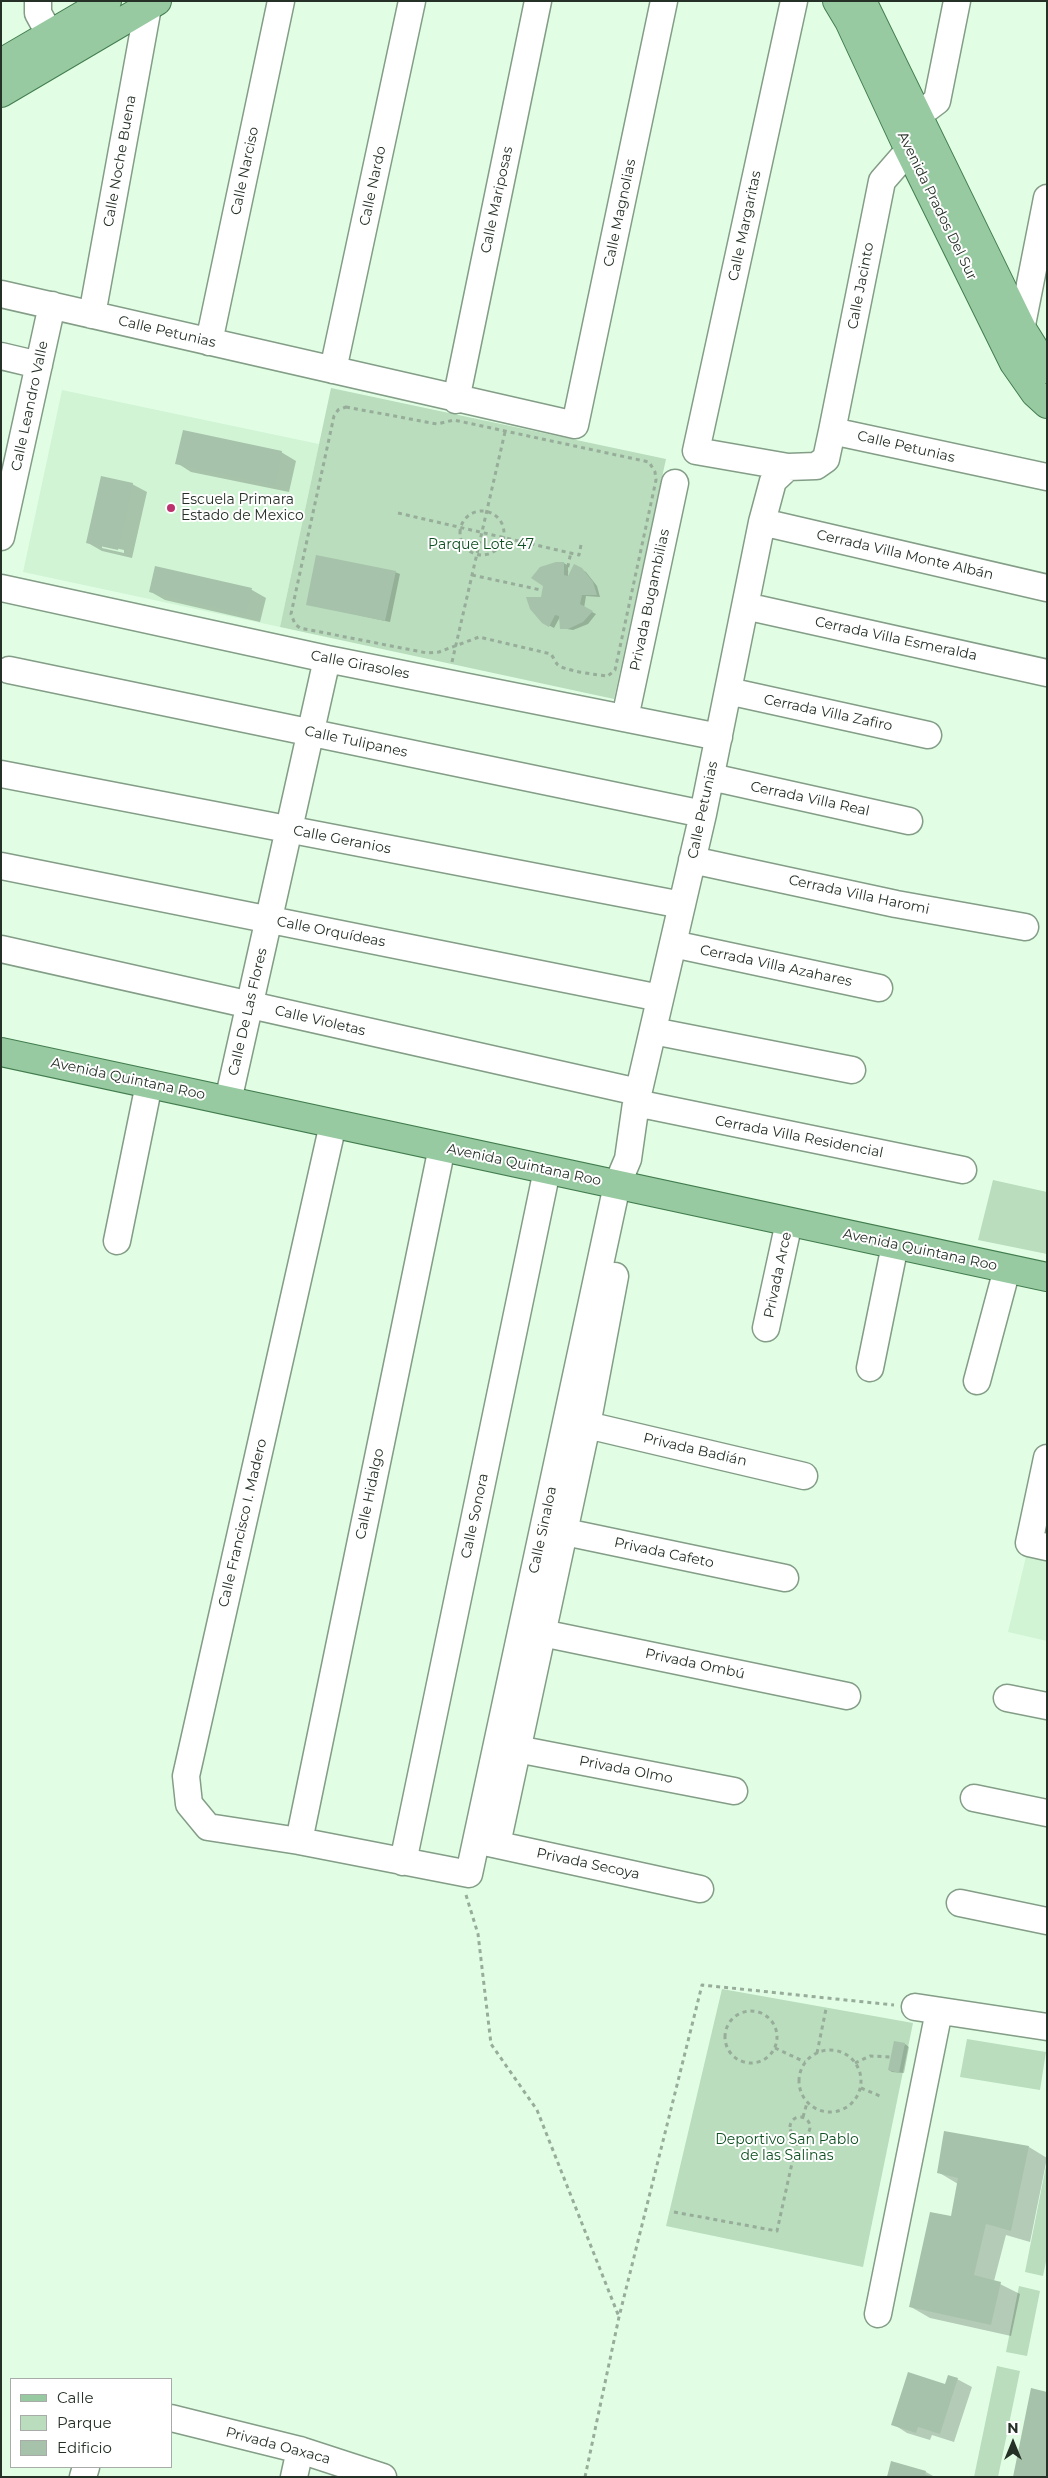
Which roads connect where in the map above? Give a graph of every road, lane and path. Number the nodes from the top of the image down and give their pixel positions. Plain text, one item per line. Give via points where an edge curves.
1 (38, 1) edge
2 (107, 1) edge
3 (281, 1) edge
4 (412, 1) edge
5 (538, 1) edge
6 (664, 1) edge
7 (794, 1) edge
8 (837, 1) edge
9 (862, 1) edge
10 (957, 1) edge
11 (152, 4) edge
12 (50, 35) junction
13 (1, 63) edge
14 (1, 93) edge
15 (917, 116) junction
16 (908, 150) junction
17 (1047, 198) edge
18 (1, 294) edge
19 (52, 305) junction
20 (92, 315) junction
21 (1022, 329) junction
22 (209, 342) junction
23 (1, 356) edge
24 (1014, 362) junction
25 (39, 365) junction
26 (333, 370) junction
27 (1047, 370) edge
28 (456, 400) junction
29 (1047, 404) edge
30 (832, 430) junction
31 (506, 432) junction
32 (11, 444) edge
33 (788, 467) junction
34 (1047, 477) edge
35 (675, 482) dead end
36 (487, 511) junction
37 (398, 513) dead end
38 (762, 522) junction
39 (460, 527) junction
40 (482, 532) junction
41 (1, 535) edge
42 (504, 537) junction
43 (582, 545) dead end
44 (571, 552) junction
45 (477, 554) junction
46 (472, 575) junction
47 (566, 575) dead end
48 (1, 588) edge
49 (1047, 588) edge
50 (541, 590) dead end
51 (745, 606) junction
52 (456, 645) junction
53 (327, 659) junction
54 (452, 664) dead end
55 (9, 670) dead end
56 (1047, 672) edge
57 (728, 691) junction
58 (625, 718) junction
59 (310, 733) junction
60 (928, 735) dead end
61 (719, 737) junction
62 (1, 774) edge
63 (711, 777) junction
64 (703, 814) junction
65 (908, 821) dead end
66 (289, 830) junction
67 (692, 860) junction
68 (1, 866) edge
69 (682, 905) junction
70 (268, 920) junction
71 (1025, 927) dead end
72 (673, 944) junction
73 (1, 949) edge
74 (879, 988) dead end
75 (660, 998) junction
76 (249, 1005) junction
77 (653, 1031) junction
78 (1, 1052) edge
79 (852, 1070) dead end
80 (149, 1084) junction
81 (637, 1098) junction
82 (228, 1101) junction
83 (333, 1124) junction
84 (442, 1147) junction
85 (547, 1170) junction
86 (963, 1170) dead end
87 (625, 1186) junction
88 (789, 1222) junction
89 (117, 1241) dead end
90 (896, 1245) junction
91 (1007, 1269) junction
92 (1047, 1278) edge
93 (766, 1328) dead end
94 (870, 1368) dead end
95 (977, 1381) dead end
96 (587, 1425) junction
97 (1047, 1458) edge
98 (804, 1476) dead end
99 (554, 1530) junction
100 (1047, 1547) edge
101 (785, 1578) dead end
102 (542, 1633) junction
103 (847, 1696) dead end
104 (1006, 1698) dead end
105 (1047, 1706) edge
106 (517, 1749) junction
107 (734, 1791) dead end
108 (974, 1798) dead end
109 (1047, 1813) edge
110 (299, 1841) junction
111 (487, 1842) junction
112 (403, 1862) junction
113 (469, 1874) junction
114 (700, 1889) dead end
115 (960, 1903) dead end
116 (1047, 1921) edge
117 (826, 2009) dead end
118 (927, 2009) junction
119 (1047, 2027) edge
120 (775, 2048) junction
121 (817, 2053) junction
122 (890, 2057) dead end
123 (805, 2062) junction
124 (856, 2063) junction
125 (861, 2088) junction
126 (880, 2096) dead end
127 (807, 2102) junction
128 (803, 2117) junction
129 (798, 2136) junction
130 (674, 2212) dead end
131 (878, 2314) dead end
132 (619, 2317) junction
133 (172, 2418) edge
134 (300, 2450) junction
135 (294, 2477) edge
136 (383, 2477) edge
137 (585, 2477) edge

1 - 12 street via 38,13
2 - 12 main road
3 - 22 street, Calle Narciso
4 - 26 street, Calle Nardo
5 - 28 street, Calle Mariposas
6 - 28 street, Calle Magnolias via 575,425
7 - 33 street, Calle Margaritas via 696,451
8 - 16 main road, Avenida Prados Del Sur
9 - 15 main road, Avenida Prados Del Sur
10 - 15 street via 937,101
11 - 14 main road
11 - 20 street, Calle Noche Buena
12 - 13 main road
15 - 21 main road, Avenida Prados Del Sur
16 - 24 main road, Avenida Prados Del Sur
16 - 30 street, Calle Jacinto via 882,181
17 - 21 street
18 - 19 street, Calle Petunias
19 - 20 street, Calle Petunias
19 - 25 street, Calle Leandro Valle
20 - 22 street, Calle Petunias
21 - 24 street
21 - 27 main road, Avenida Prados Del Sur
22 - 26 street, Calle Petunias
23 - 25 street
24 - 29 main road, Avenida Prados Del Sur
25 - 32 street, Calle Leandro Valle
26 - 28 street, Calle Petunias
30 - 33 street via 826,459 816,466
30 - 34 street, Calle Petunias
31 - 36 path
31 - 52 path via 649,462 655,472 656,480 615,670 608,676 559,666 551,654 479,636
31 - 52 path via 454,420 437,424 346,407 334,416 292,619 300,628 421,652 433,653
32 - 41 street, Calle Leandro Valle
33 - 38 street, Calle Petunias via 773,481
35 - 58 street, Privada Bugambilias
36 - 39 path via 472,512 462,520
36 - 40 path
36 - 42 path via 502,522
37 - 39 path
38 - 49 street, Cerrada Villa Monte Albán
38 - 51 street, Calle Petunias
39 - 40 path
39 - 45 path via 462,544
40 - 42 path
40 - 45 path
42 - 44 path
42 - 45 path via 494,552
43 - 44 path via 579,554
44 - 47 path
45 - 46 path
46 - 50 path
46 - 52 path
48 - 53 street, Calle Girasoles
51 - 56 street, Cerrada Villa Esmeralda
51 - 57 street, Calle Petunias
52 - 54 path
53 - 58 street, Calle Girasoles
53 - 59 street, Calle De Las Flores
55 - 59 street, Calle Tulipanes
57 - 60 street, Cerrada Villa Zafiro
57 - 61 street, Calle Petunias
58 - 61 street, Calle Girasoles
59 - 64 street, Calle Tulipanes
59 - 66 street, Calle De Las Flores
61 - 63 street, Calle Petunias
62 - 66 street, Calle Geranios
63 - 64 street, Calle Petunias
63 - 65 street, Cerrada Villa Real
64 - 67 street, Calle Petunias
66 - 69 street, Calle Geranios
66 - 70 street, Calle De Las Flores
67 - 69 street, Calle Petunias
67 - 71 street, Cerrada Villa Haromi via 896,904
68 - 70 street, Calle Orquídeas
69 - 72 street, Calle Petunias
70 - 75 street, Calle Orquídeas
70 - 76 street, Calle De Las Flores
72 - 74 street, Cerrada Villa Azahares
72 - 75 street, Calle Petunias
73 - 76 street, Calle Violetas
75 - 77 street, Calle Petunias
76 - 81 street, Calle Violetas
76 - 82 street, Calle De Las Flores
77 - 79 street
77 - 81 street, Calle Petunias
78 - 80 main road, Avenida Quintana Roo
80 - 82 main road, Avenida Quintana Roo
80 - 89 street
81 - 86 street, Cerrada Villa Residencial
81 - 87 street, Calle Petunias
82 - 83 main road, Avenida Quintana Roo
83 - 84 main road, Avenida Quintana Roo
83 - 110 street, Calle Francisco I. Madero via 186,1776 189,1804 208,1827
84 - 85 main road, Avenida Quintana Roo
84 - 110 street, Calle Hidalgo
85 - 87 main road, Avenida Quintana Roo
85 - 112 street, Calle Sonora
87 - 88 main road, Avenida Quintana Roo
87 - 96 street, Calle Sinaloa
87 - 99 street, Calle Sinaloa
88 - 90 main road, Avenida Quintana Roo
88 - 93 street, Privada Arce
90 - 91 main road, Avenida Quintana Roo
90 - 94 street
91 - 92 main road, Avenida Quintana Roo
91 - 95 street
96 - 98 street, Privada Badián
96 - 99 street, Calle Sinaloa
97 - 100 street via 1029,1543
99 - 101 street, Privada Cafeto
99 - 102 street, Calle Sinaloa
99 - 111 street, Calle Sinaloa
102 - 103 street, Privada Ombú
102 - 106 street, Calle Sinaloa
104 - 105 street
106 - 107 street, Privada Olmo
106 - 111 street, Calle Sinaloa
108 - 109 street
110 - 112 street, Calle Francisco I. Madero
111 - 113 street, Calle Sinaloa
111 - 114 street, Privada Secoya
112 - 113 street, Calle Francisco I. Madero
113 - 132 path via 466,1897 478,1934 491,2044 537,2110
115 - 116 street
117 - 121 path
118 - 119 street
118 - 131 street
118 - 132 path via 702,1985
120 - 120 path via 776,2026 764,2014 756,2011 739,2013 727,2026 725,2043 742,2062 760,2062
120 - 123 path
121 - 123 path
121 - 124 path via 833,2050
122 - 124 path via 870,2056
123 - 127 path via 798,2081
124 - 125 path via 862,2078
125 - 126 path
125 - 127 path via 857,2098 841,2111 820,2111
127 - 128 path
128 - 129 path via 794,2119 791,2125 792,2132
128 - 129 path via 810,2123 810,2130 804,2136
129 - 130 path via 777,2231
132 - 137 path
133 - 134 street, Privada Oaxaca
134 - 135 street
134 - 136 street, Privada Oaxaca

